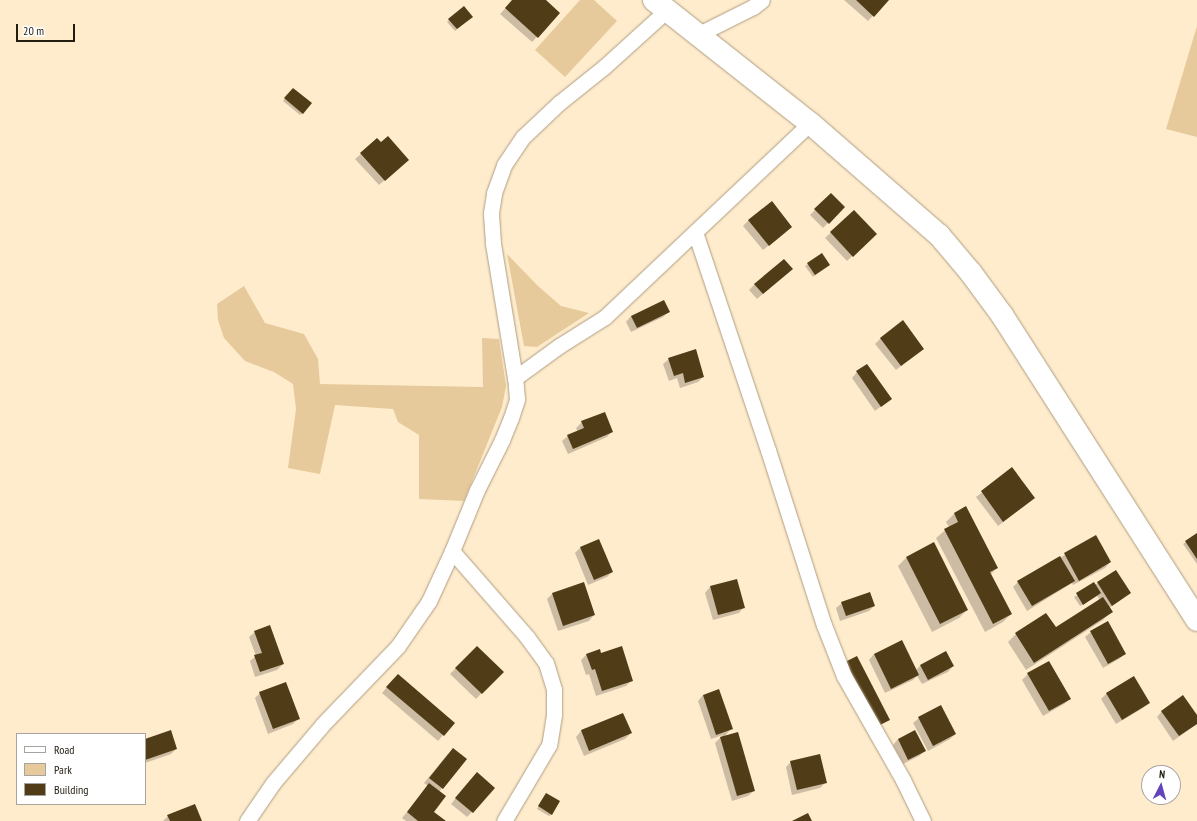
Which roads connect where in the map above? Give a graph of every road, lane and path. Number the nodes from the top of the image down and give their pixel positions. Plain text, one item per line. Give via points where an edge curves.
1 (762, 0) edge
2 (660, 5) edge
3 (697, 35) junction
4 (810, 123) junction
5 (695, 232) junction
6 (515, 378) junction
7 (452, 551) junction
8 (1197, 620) edge
9 (247, 821) edge
10 (504, 821) edge
11 (923, 821) edge

1 - 3 street
2 - 3 main road
2 - 6 street via 604,67 559,103 529,132 504,165 494,193 491,213 493,243
3 - 4 main road
4 - 5 street
4 - 8 main road via 929,226 971,273 1013,333
5 - 6 street via 605,317
5 - 11 street via 771,457 824,625 844,676 903,780
6 - 7 street via 517,399 511,418
7 - 9 street via 429,601 398,646 323,724 273,783
7 - 10 street via 527,637 546,663 554,690 554,715 549,745

